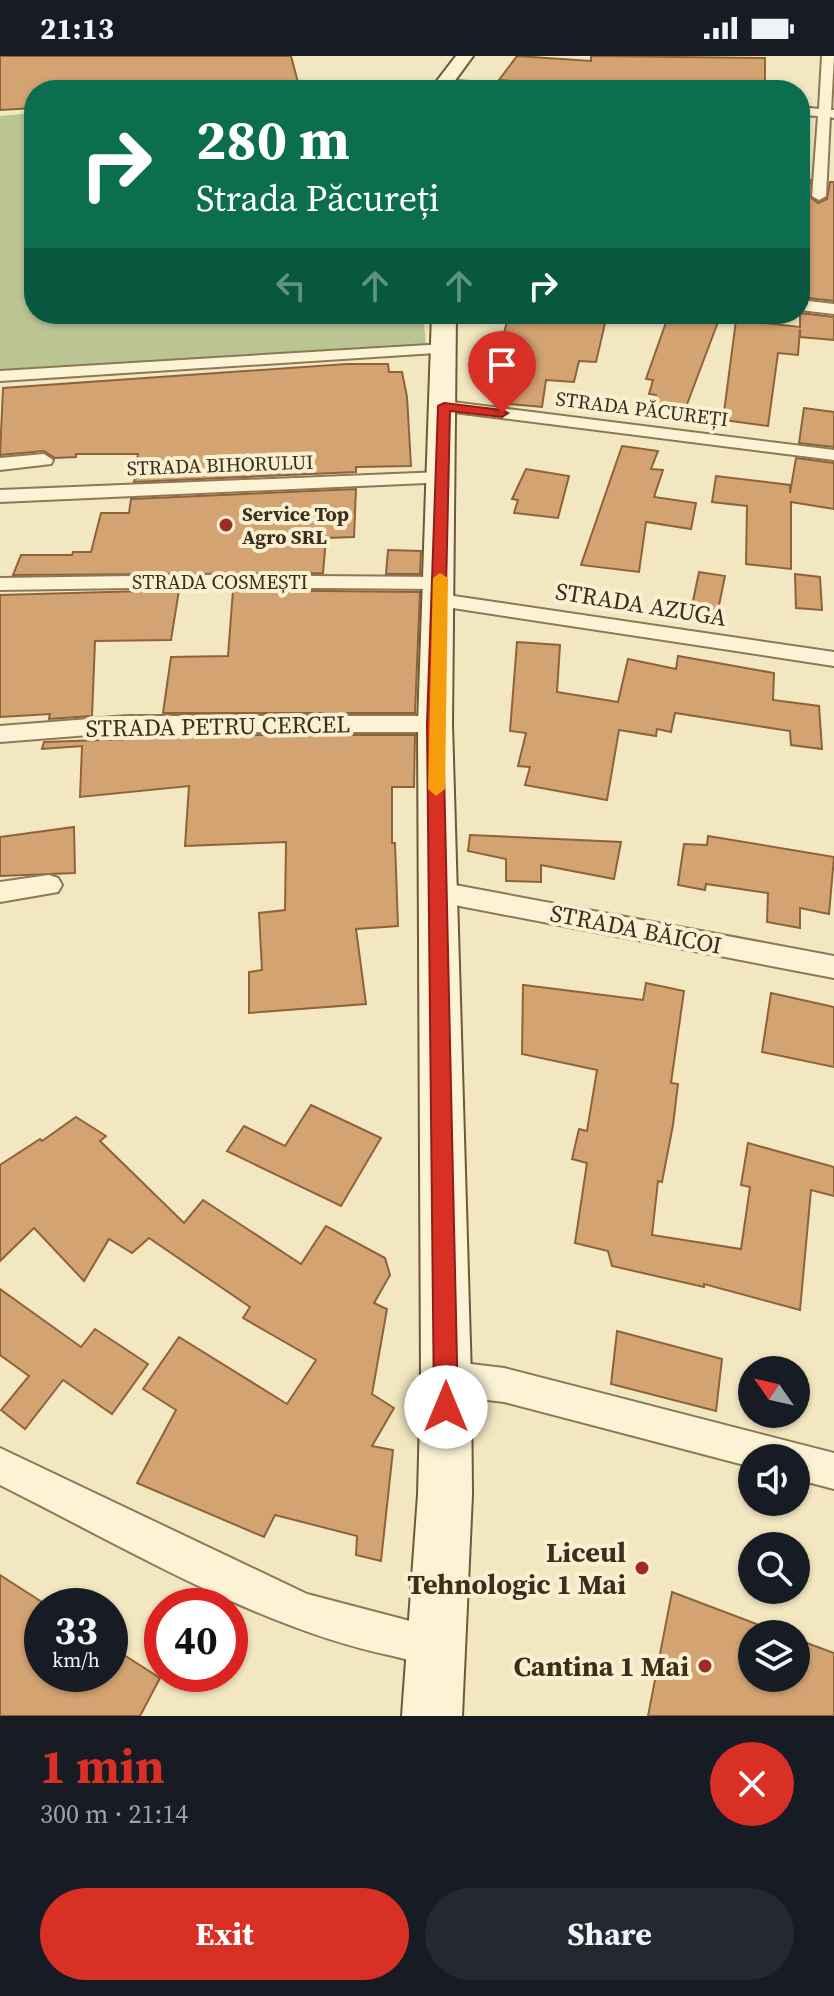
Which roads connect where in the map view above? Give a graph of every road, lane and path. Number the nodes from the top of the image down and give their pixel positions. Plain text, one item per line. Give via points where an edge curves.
1 (465, 56) edge
2 (828, 56) edge
3 (446, 80) edge
4 (810, 112) edge
5 (830, 113) edge
6 (827, 197) edge
7 (810, 306) edge
8 (834, 309) edge
9 (445, 331) edge
10 (0, 376) edge
11 (444, 406) junction
12 (834, 455) edge
13 (44, 460) dead end
14 (0, 464) edge
15 (441, 478) junction
16 (0, 496) edge
17 (0, 584) edge
18 (440, 592) junction
19 (834, 659) edge
20 (435, 724) junction
21 (0, 734) edge
22 (49, 885) dead end
23 (0, 892) edge
24 (439, 892) junction
25 (834, 967) edge
26 (446, 1378) junction
27 (738, 1446) edge
28 (810, 1465) edge
29 (0, 1466) edge
30 (834, 1471) edge
31 (438, 1646) junction
32 (432, 1716) edge

1 - 3 street
2 - 5 street
4 - 5 street
5 - 6 street
7 - 8 street
9 - 10 street
9 - 11 street
11 - 12 street, STRADA PĂCUREȚI
11 - 15 street
13 - 14 street
15 - 16 street, STRADA BIHORULUI
15 - 18 street
17 - 18 street, STRADA COSMEȘTI via 197,581
18 - 19 street, STRADA AZUGA
18 - 20 street
20 - 21 street, STRADA PETRU CERCEL via 127,724
20 - 24 street
22 - 23 street
24 - 25 street, STRADA BĂICOI
24 - 26 street
26 - 27 street via 504,1385
26 - 31 street
28 - 30 street
29 - 31 street via 306,1613
31 - 32 street

